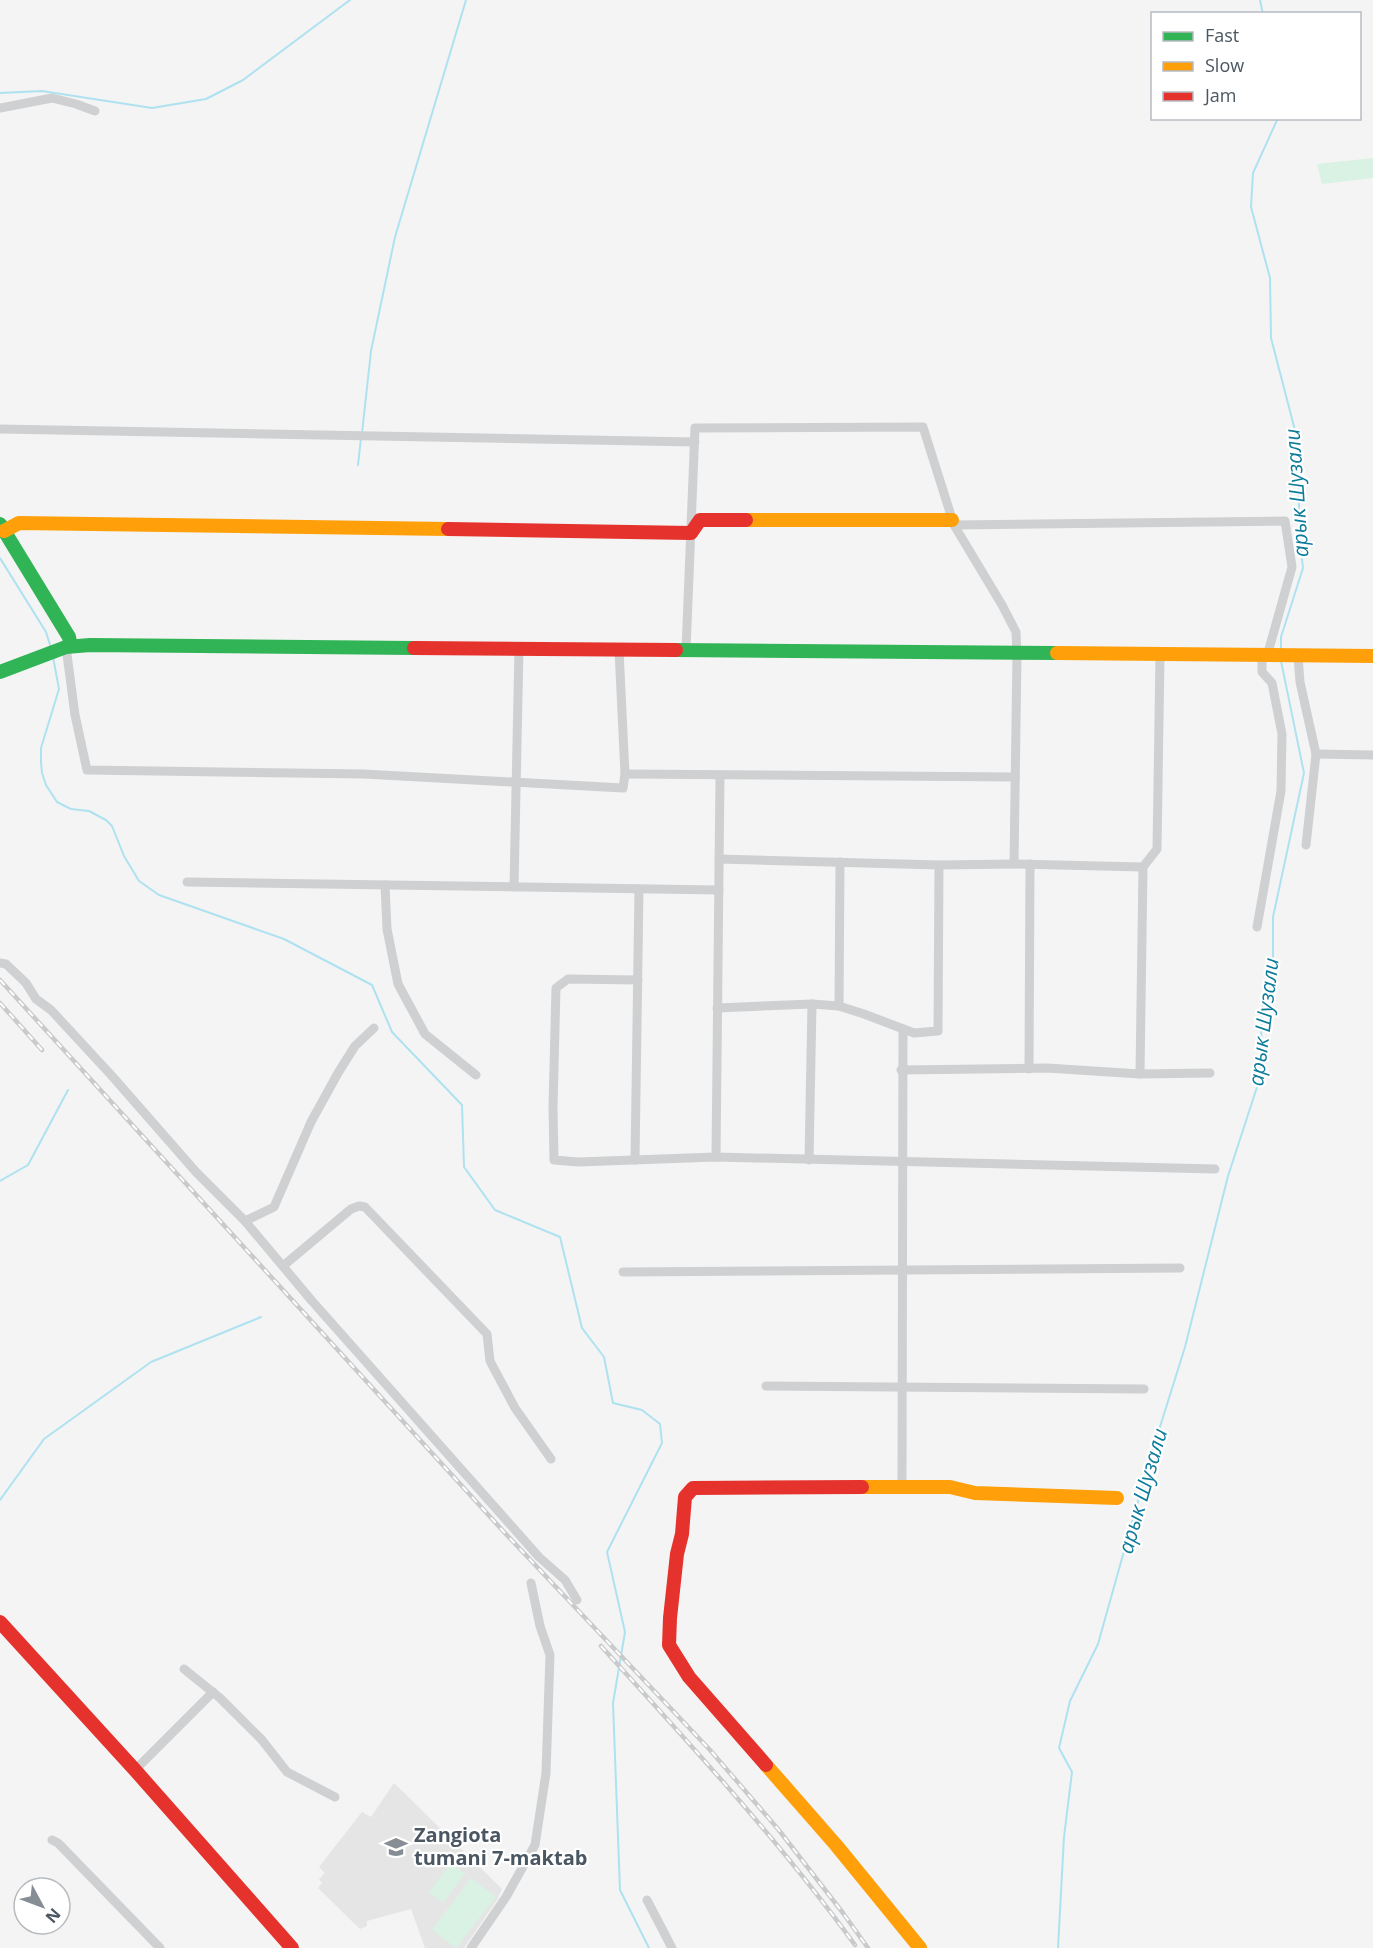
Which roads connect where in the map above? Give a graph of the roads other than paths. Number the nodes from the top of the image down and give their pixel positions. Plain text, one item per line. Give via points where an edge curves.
1 (0, 108) edge
2 (95, 111) dead end
3 (0, 429) edge
4 (695, 442) junction
5 (953, 523) junction
6 (2, 527) edge
7 (691, 533) junction
8 (68, 646) junction
9 (519, 648) junction
10 (619, 650) junction
11 (686, 650) junction
12 (1017, 654) junction
13 (1160, 655) junction
14 (1267, 656) junction
15 (1294, 656) junction
16 (1373, 656) edge
17 (0, 672) edge
18 (1316, 753) junction
19 (1373, 755) edge
20 (625, 774) junction
21 (720, 775) junction
22 (1015, 777) junction
23 (518, 783) junction
24 (1306, 845) dead end
25 (719, 859) junction
26 (840, 862) junction
27 (1014, 864) junction
28 (1030, 864) junction
29 (939, 865) junction
30 (1143, 867) junction
31 (187, 882) dead end
32 (385, 885) junction
33 (514, 887) junction
34 (639, 889) junction
35 (719, 890) junction
36 (1257, 927) dead end
37 (0, 963) edge
38 (638, 980) junction
39 (812, 1004) junction
40 (839, 1006) junction
41 (717, 1008) junction
42 (374, 1028) dead end
43 (903, 1029) junction
44 (1029, 1069) junction
45 (901, 1070) junction
46 (1210, 1073) dead end
47 (1140, 1074) junction
48 (476, 1075) dead end
49 (716, 1158) junction
50 (635, 1160) junction
51 (809, 1160) junction
52 (902, 1162) junction
53 (1215, 1169) dead end
54 (245, 1221) junction
55 (283, 1266) junction
56 (1180, 1268) dead end
57 (901, 1269) junction
58 (623, 1272) dead end
59 (766, 1386) dead end
60 (902, 1387) junction
61 (1144, 1389) dead end
62 (550, 1459) dead end
63 (902, 1486) junction
64 (1117, 1498) dead end
65 (531, 1583) dead end
66 (577, 1600) dead end
67 (0, 1622) edge
68 (184, 1669) dead end
69 (213, 1692) junction
70 (135, 1770) junction
71 (335, 1797) dead end
72 (52, 1840) dead end
73 (647, 1900) dead end
74 (160, 1948) edge
75 (292, 1948) edge
76 (471, 1948) edge
77 (672, 1948) edge
78 (920, 1948) edge

1 - 2 street via 52,98
3 - 4 street
4 - 5 street via 695,428 923,427
4 - 7 street
5 - 7 street via 700,520
5 - 12 street via 1016,632
5 - 14 street via 1285,521 1292,567
6 - 7 street via 20,523
6 - 8 street via 69,637
7 - 11 street
8 - 9 street
8 - 17 street
8 - 23 street via 75,715 87,770 364,774
9 - 10 street
9 - 23 street
10 - 11 street
10 - 20 street
11 - 12 street
12 - 13 street
12 - 22 street
13 - 14 street
13 - 30 street via 1157,849
14 - 15 street
14 - 36 street via 1262,672 1272,683 1282,734 1282,769
15 - 16 street
15 - 18 street
18 - 19 street
18 - 24 street
20 - 21 street
20 - 23 street via 623,788
21 - 22 street
21 - 25 street
22 - 27 street
23 - 33 street
25 - 26 street
25 - 35 street
26 - 29 street
26 - 40 street
27 - 28 street
27 - 29 street
28 - 30 street
28 - 44 street
29 - 43 street via 938,1031 914,1033
30 - 47 street
31 - 32 street
32 - 33 street
32 - 48 street via 387,929 398,984 425,1034
33 - 34 street
34 - 35 street
34 - 38 street
35 - 41 street
37 - 54 street via 26,983 36,999 51,1010
38 - 50 street
38 - 50 street via 568,979 556,988 553,1107 554,1160
39 - 40 street
39 - 41 street
39 - 51 street
40 - 43 street
41 - 49 street
42 - 54 street via 355,1046 338,1073 311,1122 276,1204
43 - 45 street
44 - 45 street
44 - 47 street
45 - 52 street
46 - 47 street
49 - 50 street
49 - 51 street
51 - 52 street
52 - 53 street
52 - 57 street
54 - 55 street
55 - 62 street via 351,1209 365,1207 487,1334 490,1361 515,1408
55 - 66 street via 539,1557 565,1580
56 - 57 street
57 - 58 street
57 - 60 street
59 - 60 street
60 - 61 street
60 - 63 street
63 - 64 street
63 - 78 street via 693,1488 685,1497 669,1645 689,1677
65 - 76 street via 550,1655 546,1773 534,1845 506,1897
67 - 70 street
68 - 69 street
69 - 70 street
69 - 71 street via 262,1740 287,1772
70 - 75 street
72 - 74 street
73 - 77 street

